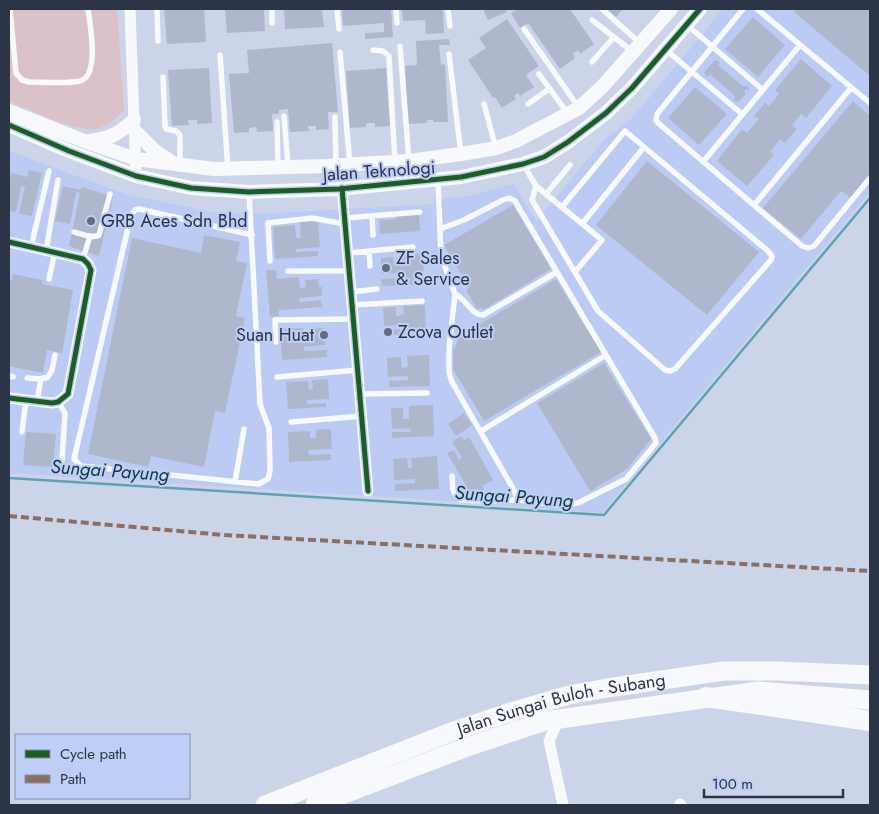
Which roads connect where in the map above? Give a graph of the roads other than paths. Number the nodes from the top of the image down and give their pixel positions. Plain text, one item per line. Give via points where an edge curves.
1 (10, 9) edge
2 (88, 9) edge
3 (130, 9) edge
4 (157, 9) edge
5 (272, 9) edge
6 (337, 9) edge
7 (396, 9) edge
8 (448, 9) edge
9 (602, 9) edge
10 (671, 9) edge
11 (700, 9) edge
12 (743, 9) edge
13 (757, 9) edge
14 (592, 20) dead end
15 (272, 23) dead end
16 (397, 23) dead end
17 (450, 26) dead end
18 (687, 26) junction
19 (339, 29) dead end
20 (524, 29) dead end
21 (613, 38) junction
22 (158, 41) dead end
23 (800, 44) junction
24 (400, 46) dead end
25 (712, 47) junction
26 (637, 48) junction
27 (373, 50) dead end
28 (666, 50) junction
29 (340, 52) dead end
30 (450, 54) dead end
31 (220, 55) dead end
32 (592, 62) dead end
33 (692, 72) junction
34 (539, 74) dead end
35 (163, 78) dead end
36 (852, 88) junction
37 (549, 89) junction
38 (763, 90) junction
39 (484, 104) dead end
40 (528, 104) dead end
41 (870, 104) edge
42 (9, 111) edge
43 (574, 111) junction
44 (742, 114) junction
45 (284, 116) dead end
46 (335, 117) dead end
47 (277, 122) dead end
48 (9, 125) edge
49 (134, 126) junction
50 (84, 141) junction
51 (644, 147) junction
52 (496, 148) junction
53 (461, 154) junction
54 (136, 159) junction
55 (409, 161) junction
56 (395, 162) junction
57 (703, 162) junction
58 (523, 164) junction
59 (178, 165) junction
60 (343, 165) junction
61 (570, 165) dead end
62 (283, 168) junction
63 (228, 169) junction
64 (49, 172) dead end
65 (136, 176) junction
66 (870, 178) edge
67 (58, 180) dead end
68 (438, 180) junction
69 (536, 186) junction
70 (342, 188) junction
71 (249, 192) junction
72 (110, 194) dead end
73 (546, 194) junction
74 (754, 205) junction
75 (562, 207) junction
76 (420, 212) dead end
77 (372, 216) junction
78 (345, 221) junction
79 (582, 224) junction
80 (440, 229) junction
81 (74, 232) dead end
82 (252, 235) junction
83 (373, 235) dead end
84 (90, 236) junction
85 (9, 242) edge
86 (31, 247) junction
87 (413, 247) dead end
88 (369, 251) junction
89 (51, 252) junction
90 (348, 253) junction
91 (83, 259) junction
92 (270, 261) dead end
93 (370, 266) dead end
94 (288, 271) dead end
95 (349, 271) junction
96 (557, 272) junction
97 (575, 272) junction
98 (49, 279) dead end
99 (377, 289) dead end
100 (351, 292) junction
101 (455, 294) junction
102 (422, 301) dead end
103 (352, 305) junction
104 (354, 319) junction
105 (276, 342) dead end
106 (55, 355) dead end
107 (606, 355) junction
108 (358, 370) junction
109 (277, 376) dead end
110 (27, 378) dead end
111 (40, 380) junction
112 (426, 393) dead end
113 (360, 394) junction
114 (9, 398) edge
115 (32, 400) junction
116 (58, 402) junction
117 (362, 416) junction
118 (291, 422) dead end
119 (244, 429) dead end
120 (481, 431) junction
121 (22, 432) dead end
122 (62, 460) dead end
123 (452, 476) dead end
124 (235, 482) junction
125 (368, 491) dead end
126 (517, 500) junction
127 (870, 675) edge
128 (706, 697) junction
129 (870, 700) edge
130 (571, 717) junction
131 (870, 720) edge
132 (520, 730) junction
133 (549, 741) junction
134 (265, 805) edge
135 (315, 805) edge
136 (563, 805) edge

1 - 2 lane via 16,73 29,82 79,81 88,74 92,62
3 - 49 street
4 - 22 lane
5 - 15 lane
6 - 19 lane
7 - 16 lane
8 - 17 lane
9 - 26 lane
10 - 26 street, Jalan Teknologi
11 - 18 street, Jalan Teknologi
12 - 25 lane
13 - 23 lane
14 - 21 lane
18 - 25 lane
18 - 28 street, Jalan Teknologi
20 - 43 lane
21 - 26 lane
21 - 32 lane
23 - 36 lane
23 - 38 lane
24 - 55 lane
25 - 33 lane
25 - 38 lane
26 - 43 street, Jalan Teknologi via 602,88
27 - 56 lane via 383,51 389,56
28 - 33 lane
28 - 58 street, Jalan Teknologi via 606,113 544,157
29 - 60 lane
30 - 53 lane
31 - 63 lane
33 - 44 lane
33 - 57 lane via 657,114 656,120
34 - 37 lane
35 - 59 lane via 164,126 180,135
36 - 41 lane
36 - 74 lane
37 - 40 lane
37 - 43 lane
38 - 44 lane
39 - 52 lane
42 - 50 street, Jalan Teknologi
43 - 52 street, Jalan Teknologi
44 - 57 lane
45 - 62 lane
46 - 60 lane
47 - 62 lane
48 - 65 street, Jalan Teknologi
49 - 50 street via 107,139
49 - 54 street
49 - 59 street via 156,152
50 - 54 street, Jalan Teknologi
51 - 75 lane via 625,131
51 - 79 lane
51 - 97 lane via 768,251 771,260 670,371 598,311
52 - 53 street, Jalan Teknologi
53 - 55 street, Jalan Teknologi
54 - 59 street, Jalan Teknologi
54 - 65 street
55 - 56 street, Jalan Teknologi
56 - 60 street, Jalan Teknologi
57 - 74 lane
58 - 68 street, Jalan Teknologi
58 - 69 lane
59 - 63 street, Jalan Teknologi
60 - 62 street, Jalan Teknologi
61 - 73 lane
62 - 63 street, Jalan Teknologi
64 - 86 lane
65 - 71 street, Jalan Teknologi via 191,188
66 - 74 lane via 814,246 808,248
67 - 89 lane
68 - 70 street, Jalan Teknologi
68 - 80 lane
69 - 73 lane
69 - 97 lane via 532,200
70 - 71 street, Jalan Teknologi
70 - 78 street
71 - 82 lane
72 - 84 lane via 102,230 96,237
73 - 75 lane
75 - 79 lane
76 - 77 lane
77 - 78 lane
77 - 83 lane
78 - 90 street
78 - 92 lane via 312,218 268,223
79 - 97 lane via 602,240
80 - 96 lane via 503,200 512,199
80 - 101 lane via 441,256
81 - 84 lane
82 - 124 lane via 260,404 269,428 270,472 268,479 259,484
82 - 124 lane via 139,209 134,211 74,459 81,466
84 - 91 lane
85 - 86 street
86 - 89 street
87 - 88 lane
88 - 90 lane
88 - 93 lane
89 - 91 street
89 - 98 lane
90 - 95 street
91 - 116 street via 91,270 91,277 68,394
94 - 95 lane
95 - 100 street
96 - 101 lane via 484,315 475,313
96 - 107 lane
99 - 100 lane
100 - 103 street
101 - 120 lane via 449,373
102 - 103 lane
103 - 104 street
104 - 105 lane via 275,320
104 - 108 street
106 - 111 lane via 50,374
107 - 120 lane
107 - 126 lane via 656,443 626,479 578,503 558,505
108 - 109 lane
108 - 113 street
110 - 111 lane
111 - 115 lane
112 - 113 lane
113 - 117 street
114 - 115 street
115 - 116 street
115 - 121 lane
116 - 122 lane via 65,413
117 - 118 lane
117 - 125 street
119 - 124 lane
120 - 126 lane
123 - 126 lane via 453,490 461,500
127 - 134 highway, Jalan Sungai Buloh - Subang via 724,671 568,695 451,732
128 - 129 highway, Jalan Sungai Buloh - Subang via 759,691
128 - 130 highway, Jalan Sungai Buloh - Subang
128 - 131 highway
130 - 132 highway, Jalan Sungai Buloh - Subang via 545,721
130 - 133 street via 557,724
132 - 133 street via 540,734
132 - 135 highway, Jalan Sungai Buloh - Subang
133 - 136 street

